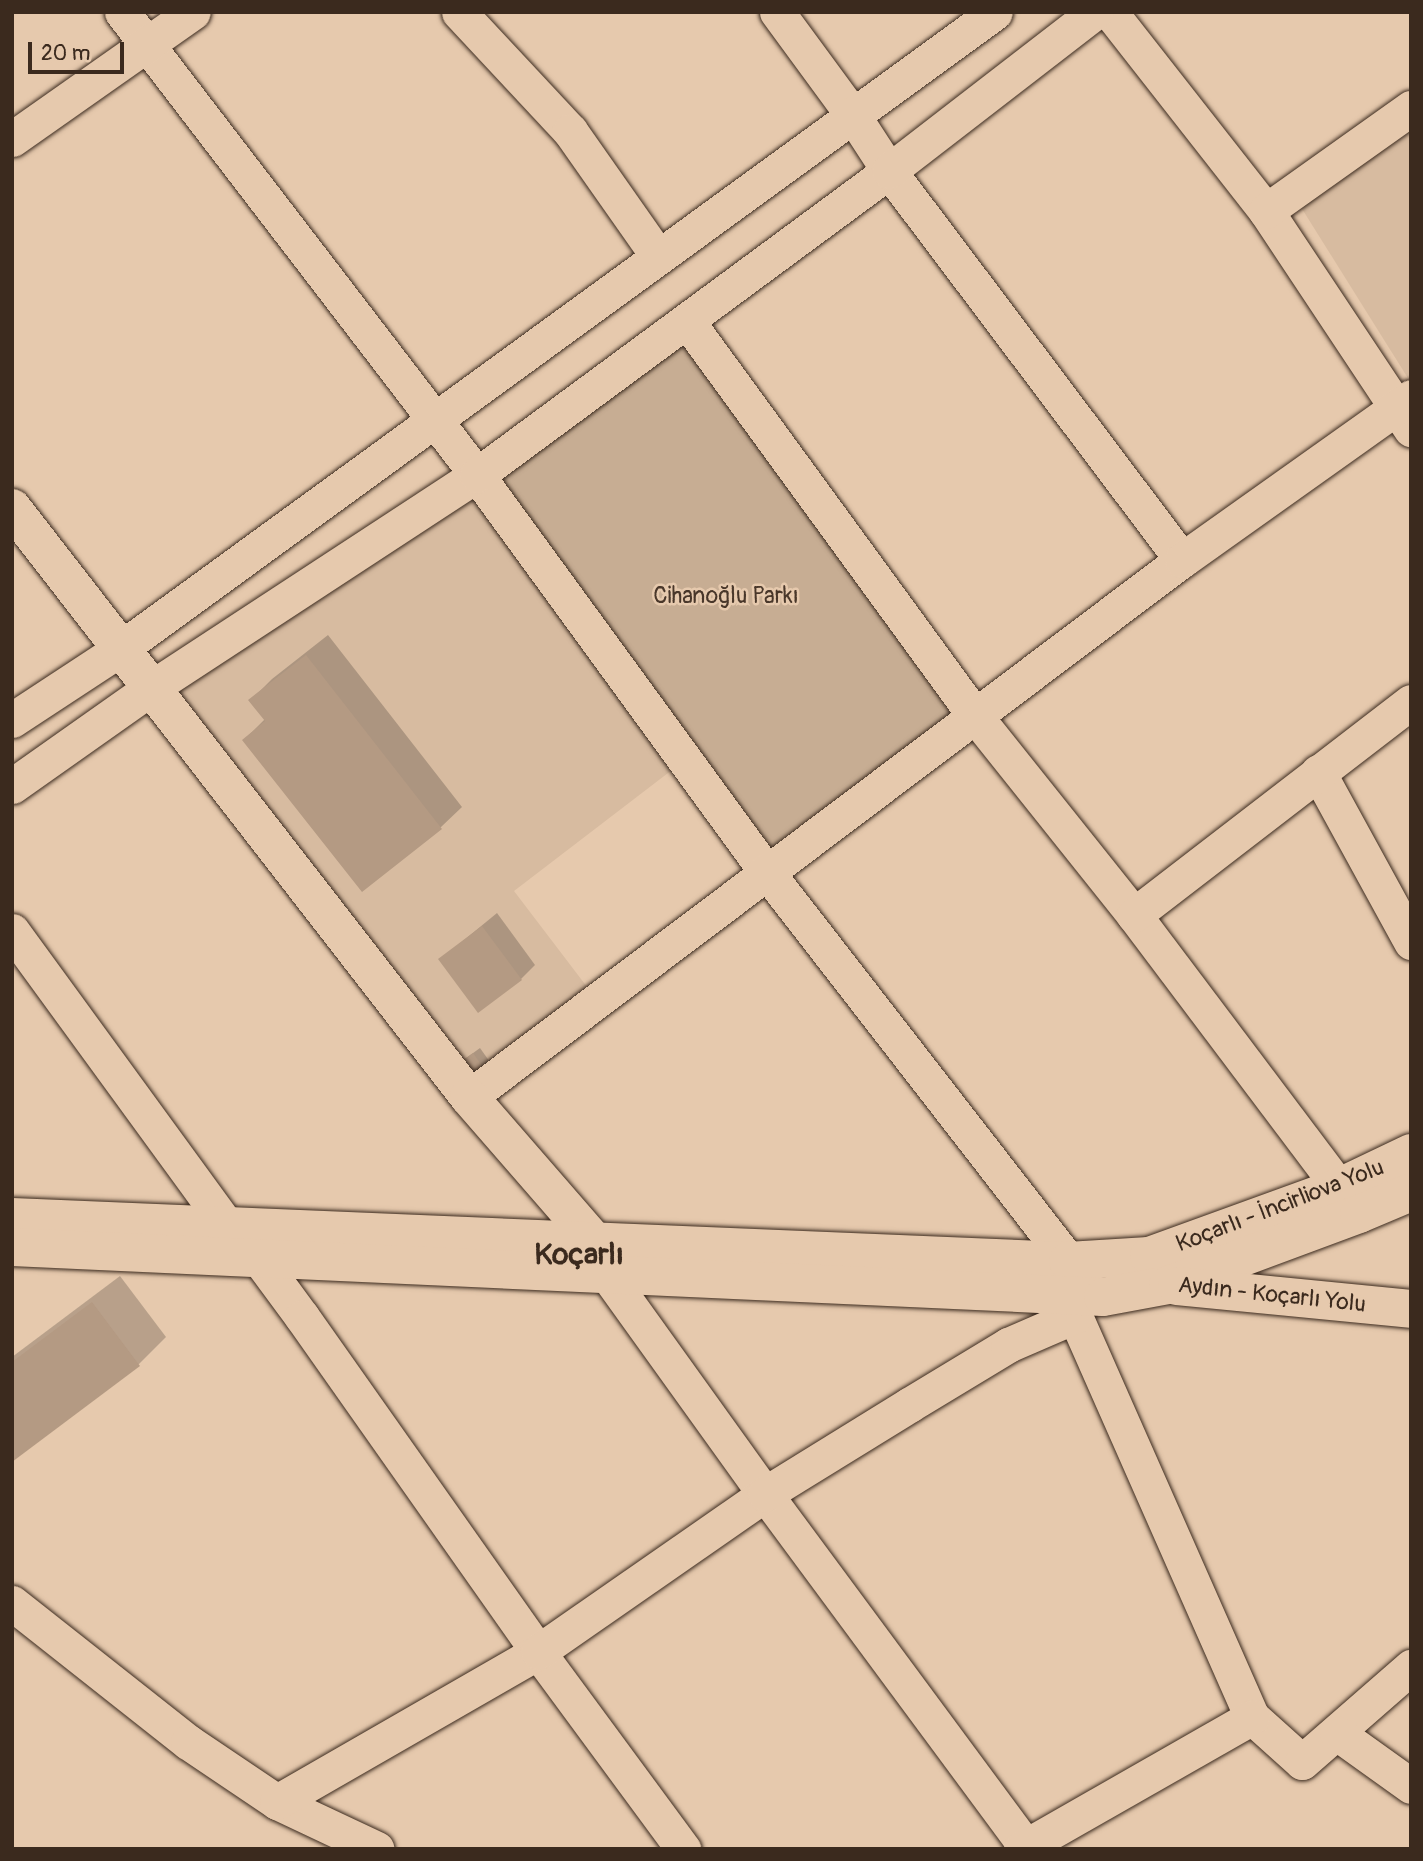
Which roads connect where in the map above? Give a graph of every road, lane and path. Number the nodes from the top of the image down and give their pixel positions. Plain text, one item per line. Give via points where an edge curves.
1 (122, 12) edge
2 (193, 12) edge
3 (459, 12) edge
4 (777, 12) edge
5 (995, 12) edge
6 (1095, 12) edge
7 (1110, 12) edge
8 (147, 45) junction
9 (1411, 108) edge
10 (852, 114) junction
11 (12, 139) edge
12 (890, 171) junction
13 (1266, 211) junction
14 (658, 256) junction
15 (687, 321) junction
16 (1406, 411) edge
17 (433, 421) junction
18 (477, 475) junction
19 (12, 508) edge
20 (1182, 560) junction
21 (120, 649) junction
22 (151, 688) junction
23 (1411, 702) edge
24 (976, 717) junction
25 (12, 720) edge
26 (1318, 772) junction
27 (12, 786) edge
28 (766, 872) junction
29 (1134, 915) junction
30 (12, 931) edge
31 (1411, 942) edge
32 (469, 1097) junction
33 (1411, 1153) edge
34 (1411, 1192) edge
35 (1350, 1201) junction
36 (12, 1217) edge
37 (226, 1225) junction
38 (12, 1247) edge
39 (556, 1254) junction
40 (600, 1257) junction
41 (260, 1260) junction
42 (1158, 1271) junction
43 (1072, 1291) junction
44 (1411, 1310) edge
45 (765, 1494) junction
46 (12, 1603) edge
47 (538, 1652) junction
48 (1411, 1667) edge
49 (1251, 1717) junction
50 (1337, 1733) junction
51 (1411, 1786) edge
52 (276, 1802) junction
53 (1025, 1848) edge
54 (377, 1849) edge
55 (683, 1849) edge

1 - 8 street
2 - 8 street
3 - 14 street via 570,131
4 - 10 street
5 - 10 street
6 - 12 street
7 - 13 street
8 - 11 street
8 - 17 street
9 - 13 street
10 - 12 street
10 - 14 street
12 - 15 street
12 - 20 street
13 - 16 street
14 - 17 street
15 - 18 street
15 - 24 street
16 - 20 street
17 - 18 street
17 - 21 street
18 - 22 street
18 - 28 street
19 - 21 main road
20 - 24 street
21 - 22 main road
21 - 25 street
22 - 27 street
22 - 32 main road
23 - 26 street
24 - 28 street
24 - 29 street
26 - 29 street
26 - 31 street
28 - 32 street
28 - 43 street
29 - 35 street
30 - 37 street
32 - 39 main road
32 - 40 main road
33 - 35 main road, Koçarlı - İncirliova Yolu
34 - 35 main road, Koçarlı - İncirliova Yolu
35 - 42 main road, Koçarlı - İncirliova Yolu
36 - 37 main road
37 - 39 main road
37 - 41 street
38 - 41 main road
39 - 40 main road
39 - 41 main road
40 - 43 main road
40 - 45 street
41 - 47 street
42 - 43 main road via 1102,1297
42 - 44 main road, Aydın - Koçarlı Yolu
43 - 45 street via 1007,1345
43 - 49 street
45 - 47 street
45 - 53 street
46 - 52 street via 188,1742
47 - 52 street
47 - 55 street
48 - 50 street
49 - 50 street via 1302,1762
49 - 53 street
50 - 51 street
52 - 54 street

